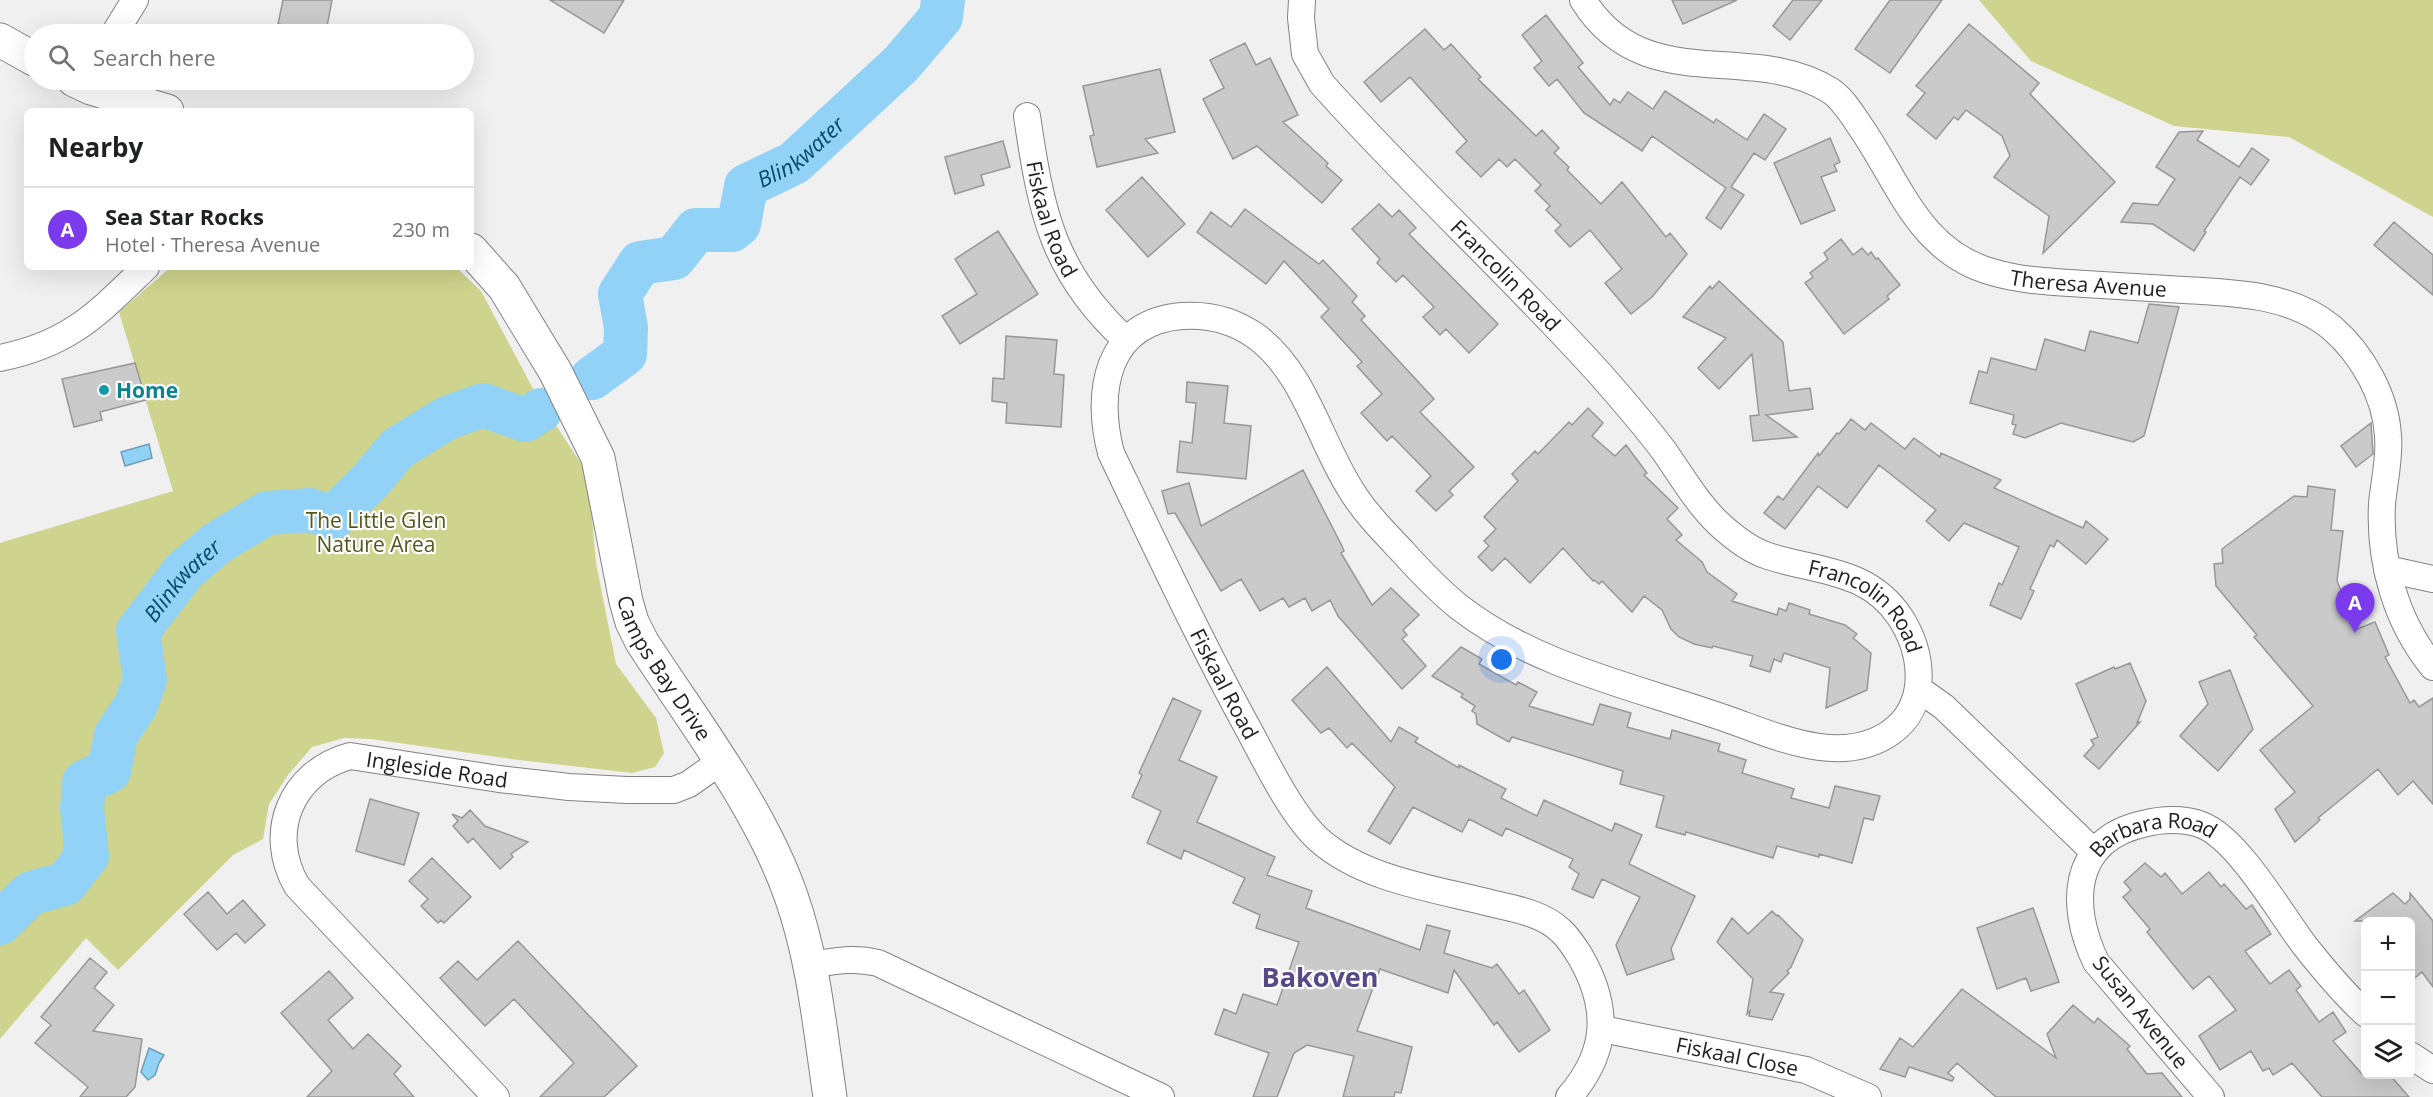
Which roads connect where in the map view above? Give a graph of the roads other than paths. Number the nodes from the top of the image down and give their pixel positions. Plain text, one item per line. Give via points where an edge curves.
1 (135, 0) edge
2 (1302, 0) edge
3 (1583, 0) edge
4 (120, 24) edge
5 (0, 40) edge
6 (24, 53) edge
7 (109, 90) edge
8 (160, 108) edge
9 (1027, 116) dead end
10 (474, 253) edge
11 (143, 270) edge
12 (1126, 340) junction
13 (0, 358) edge
14 (2387, 569) junction
15 (2433, 579) edge
16 (2433, 667) edge
17 (1920, 690) junction
18 (720, 762) junction
19 (2093, 851) junction
20 (810, 965) junction
21 (2361, 1009) edge
22 (1602, 1029) junction
23 (2415, 1057) edge
24 (2433, 1070) edge
25 (496, 1097) edge
26 (830, 1097) edge
27 (1161, 1097) edge
28 (1569, 1097) edge
29 (1868, 1097) edge
30 (2211, 1097) edge

1 - 4 street
2 - 17 street, Francolin Road via 1305,54 1322,84 1595,369 1648,430 1714,519 1764,555 1846,574 1877,590 1912,636
3 - 14 street, Theresa Avenue via 1608,29 1630,46 1654,56 1685,63 1770,70 1806,79 1832,92 1848,108 1880,156 1916,219 1938,243 1964,261 1991,272 2051,282 2251,296 2285,302 2314,315 2356,354 2384,407 2389,437 2382,504
5 - 6 main road
7 - 8 main road
9 - 12 street, Fiskaal Road via 1040,197 1055,242 1069,272 1104,320
10 - 18 main road, Camps Bay Drive via 504,287 555,371 598,458 632,622
11 - 13 street via 92,319 69,334 42,347
12 - 17 street, Francolin Road via 1155,322 1190,316 1227,321 1257,337 1282,359 1348,486 1366,512 1429,582 1461,609 1537,653 1772,735 1839,750 1867,744 1890,733 1909,715
12 - 22 street, Fiskaal Road via 1108,371 1104,390 1106,431 1112,453 1214,666 1293,807 1317,838 1350,862 1385,876 1527,912 1560,930 1580,956 1595,991
14 - 15 street
14 - 16 street, Theresa Avenue via 2409,630
17 - 19 street, Barbara Road via 1944,707
18 - 20 main road, Camps Bay Drive via 778,865
18 - 25 street, Ingleside Road via 674,790 627,790 569,788 350,756 335,760 300,786 289,806 284,850 288,870 297,886
19 - 21 street, Barbara Road via 2117,834 2154,821 2179,820 2201,825 2221,836 2304,945
19 - 30 street, Susan Avenue via 2079,893 2086,941 2096,962
20 - 26 main road, Camps Bay Drive
20 - 27 street via 845,959 878,963
22 - 28 street, Fiskaal Road via 1594,1060
22 - 29 street, Fiskaal Close via 1806,1070
23 - 24 street

